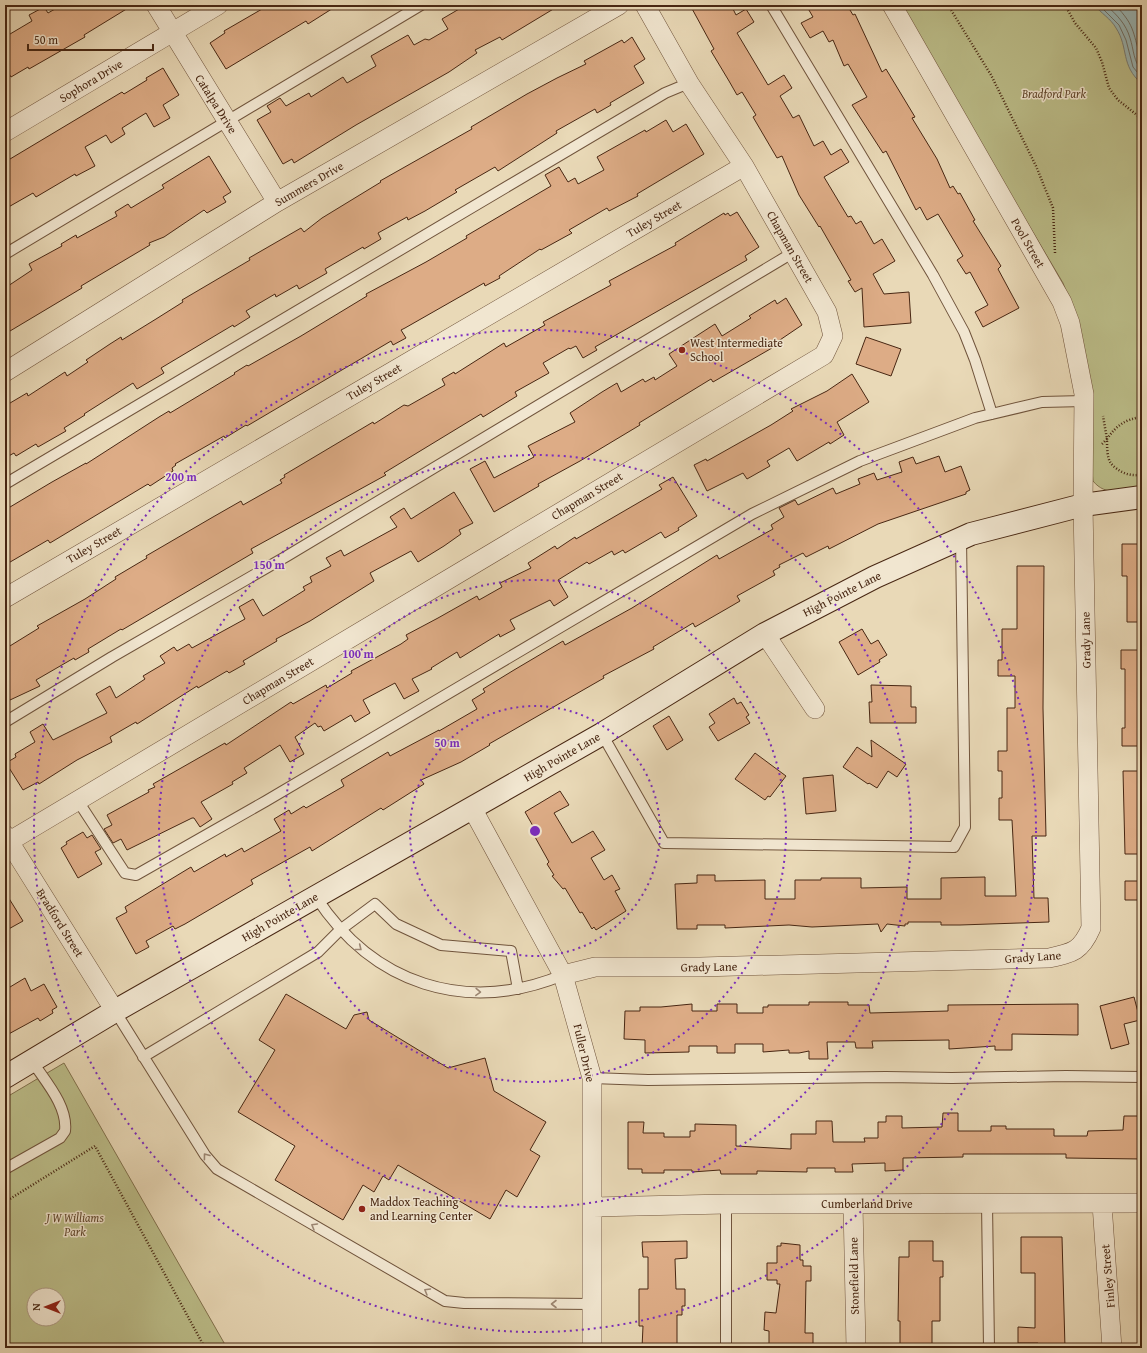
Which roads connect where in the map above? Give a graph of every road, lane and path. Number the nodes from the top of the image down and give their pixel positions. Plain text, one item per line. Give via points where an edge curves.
1 (156, 5) edge
2 (218, 5) edge
3 (421, 5) edge
4 (619, 5) edge
5 (646, 5) edge
6 (771, 5) edge
7 (892, 5) edge
8 (1065, 5) edge
9 (172, 33) junction
10 (689, 82) junction
11 (1142, 119) edge
12 (227, 120) junction
13 (5, 132) edge
14 (744, 166) junction
15 (277, 202) junction
16 (794, 252) junction
17 (5, 254) edge
18 (5, 372) edge
19 (1084, 401) junction
20 (992, 414) junction
21 (1142, 417) edge
22 (1142, 474) edge
23 (5, 484) edge
24 (1142, 497) edge
25 (1083, 504) junction
26 (962, 538) junction
27 (5, 598) edge
28 (765, 634) junction
29 (815, 709) dead end
30 (5, 722) edge
31 (602, 734) junction
32 (78, 801) junction
33 (472, 808) junction
34 (6, 840) edge
35 (316, 897) junction
36 (340, 930) junction
37 (563, 975) junction
38 (518, 989) junction
39 (115, 1011) junction
40 (143, 1057) junction
41 (32, 1061) junction
42 (5, 1077) edge
43 (1142, 1077) edge
44 (592, 1078) junction
45 (5, 1169) edge
46 (5, 1202) edge
47 (987, 1203) junction
48 (1142, 1203) edge
49 (726, 1204) junction
50 (852, 1204) junction
51 (1102, 1204) junction
52 (593, 1207) junction
53 (593, 1304) junction
54 (205, 1348) edge
55 (592, 1348) edge
56 (726, 1348) edge
57 (856, 1348) edge
58 (989, 1348) edge
59 (1112, 1348) edge

1 - 9 street, Catalpa Drive
2 - 9 street, Sophora Drive
3 - 12 lane
4 - 15 street, Summers Drive
5 - 10 street, Chapman Street
6 - 20 lane via 933,275 964,332
7 - 19 street, Pool Street via 1062,302 1070,323
8 - 11 path via 1096,48 1109,88 1118,100
9 - 12 street, Catalpa Drive
9 - 13 street, Sophora Drive
10 - 14 street, Chapman Street
10 - 23 lane via 666,93 298,309
12 - 15 street, Catalpa Drive
12 - 17 lane
14 - 16 street, Chapman Street
14 - 27 street, Tuley Street
15 - 18 street, Summers Drive
16 - 30 lane
16 - 32 street, Chapman Street via 827,312 832,336 824,355
19 - 20 lane via 1042,402
19 - 25 street, Pool Street
20 - 32 lane via 975,418 860,462 752,514 136,875 125,873
21 - 22 path via 1130,419 1116,427 1107,439 1110,461 1116,469 1127,474
24 - 25 street, High Pointe Lane
25 - 26 street, High Pointe Lane
25 - 37 street, Grady Lane via 1091,928 1086,940 1074,952 1049,958 700,967 595,967
26 - 28 street, High Pointe Lane via 875,577
26 - 31 lane via 964,827 954,847 664,843
28 - 29 street
28 - 31 street, High Pointe Lane
31 - 33 street, High Pointe Lane
32 - 34 street, Chapman Street
33 - 35 street, High Pointe Lane
33 - 37 street, Fuller Drive
34 - 39 street, Bradford Street
35 - 36 lane
35 - 39 street, High Pointe Lane
36 -> 38 lane via 360,949 388,968 426,984 465,992 485,993
36 - 38 lane via 375,904 396,924 441,945 511,951
36 - 40 lane via 318,952
37 - 38 lane
37 - 44 street, Fuller Drive
39 - 40 lane
39 - 41 street, High Pointe Lane
53 -> 40 lane via 445,1302 217,1169 205,1155
41 - 42 street, High Pointe Lane
41 - 45 lane via 60,1105 64,1114 65,1131 60,1138
43 - 44 lane via 656,1080
44 - 52 street, Fuller Drive
46 - 54 path via 95,1146
47 - 50 street, Cumberland Drive
47 - 51 street, Cumberland Drive
47 - 58 lane
48 - 51 street, Cumberland Drive
49 - 50 street, Cumberland Drive
49 - 52 street, Cumberland Drive
49 - 56 lane
50 - 57 street, Stonefield Lane
51 - 59 street, Finley Street
52 - 53 street, Fuller Drive
53 - 55 street, Fuller Drive

